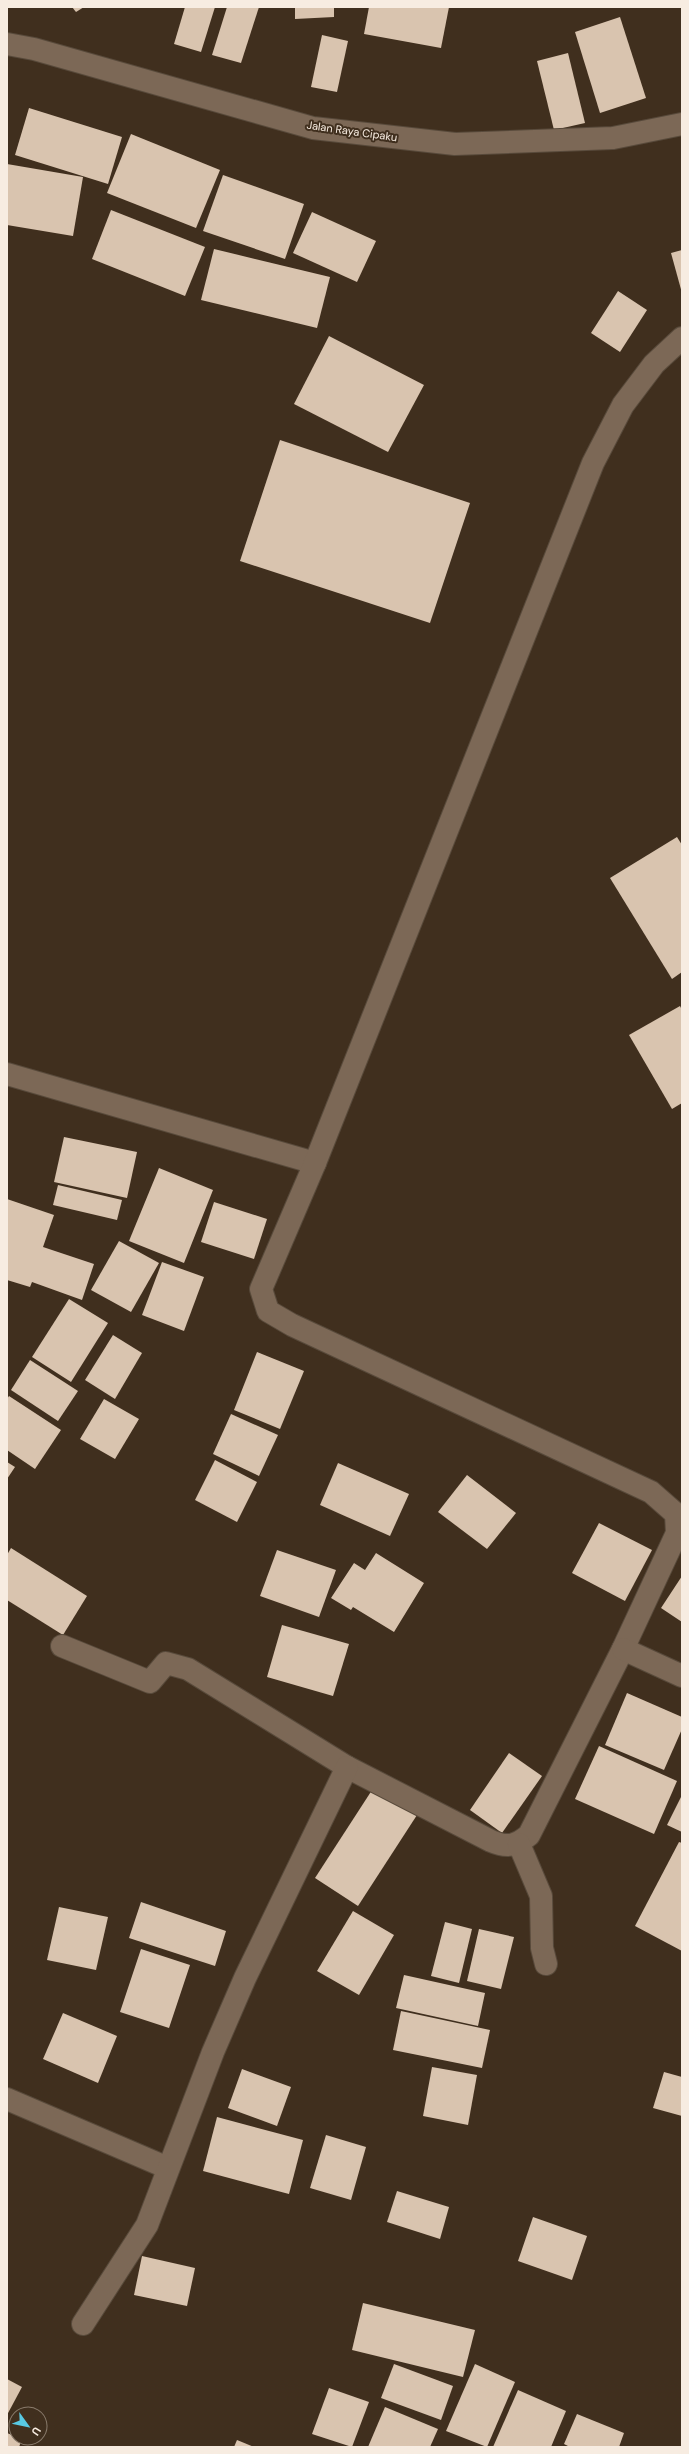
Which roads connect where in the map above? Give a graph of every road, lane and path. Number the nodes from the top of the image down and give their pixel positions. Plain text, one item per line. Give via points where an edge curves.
1 (7, 44) edge
2 (682, 124) edge
3 (682, 338) edge
4 (7, 1074) edge
5 (315, 1163) junction
6 (62, 1646) dead end
7 (623, 1649) junction
8 (682, 1676) edge
9 (347, 1766) junction
10 (519, 1844) junction
11 (546, 1964) dead end
12 (7, 2100) edge
13 (168, 2168) junction
14 (83, 2324) dead end

1 - 2 street, Jalan Raya Cipaku via 34,49 313,128 328,130 455,144 614,138
3 - 5 street via 654,364 622,405 593,463
4 - 5 street
5 - 7 street via 261,1289 268,1311 292,1325 651,1492 664,1502 676,1514 677,1534
6 - 9 street via 150,1682 166,1663 188,1668
7 - 8 street
7 - 10 street via 529,1835
9 - 10 street via 491,1842 501,1846
9 - 13 street via 242,1984
10 - 11 street via 541,1896 542,1948
12 - 13 street
13 - 14 street via 147,2225

